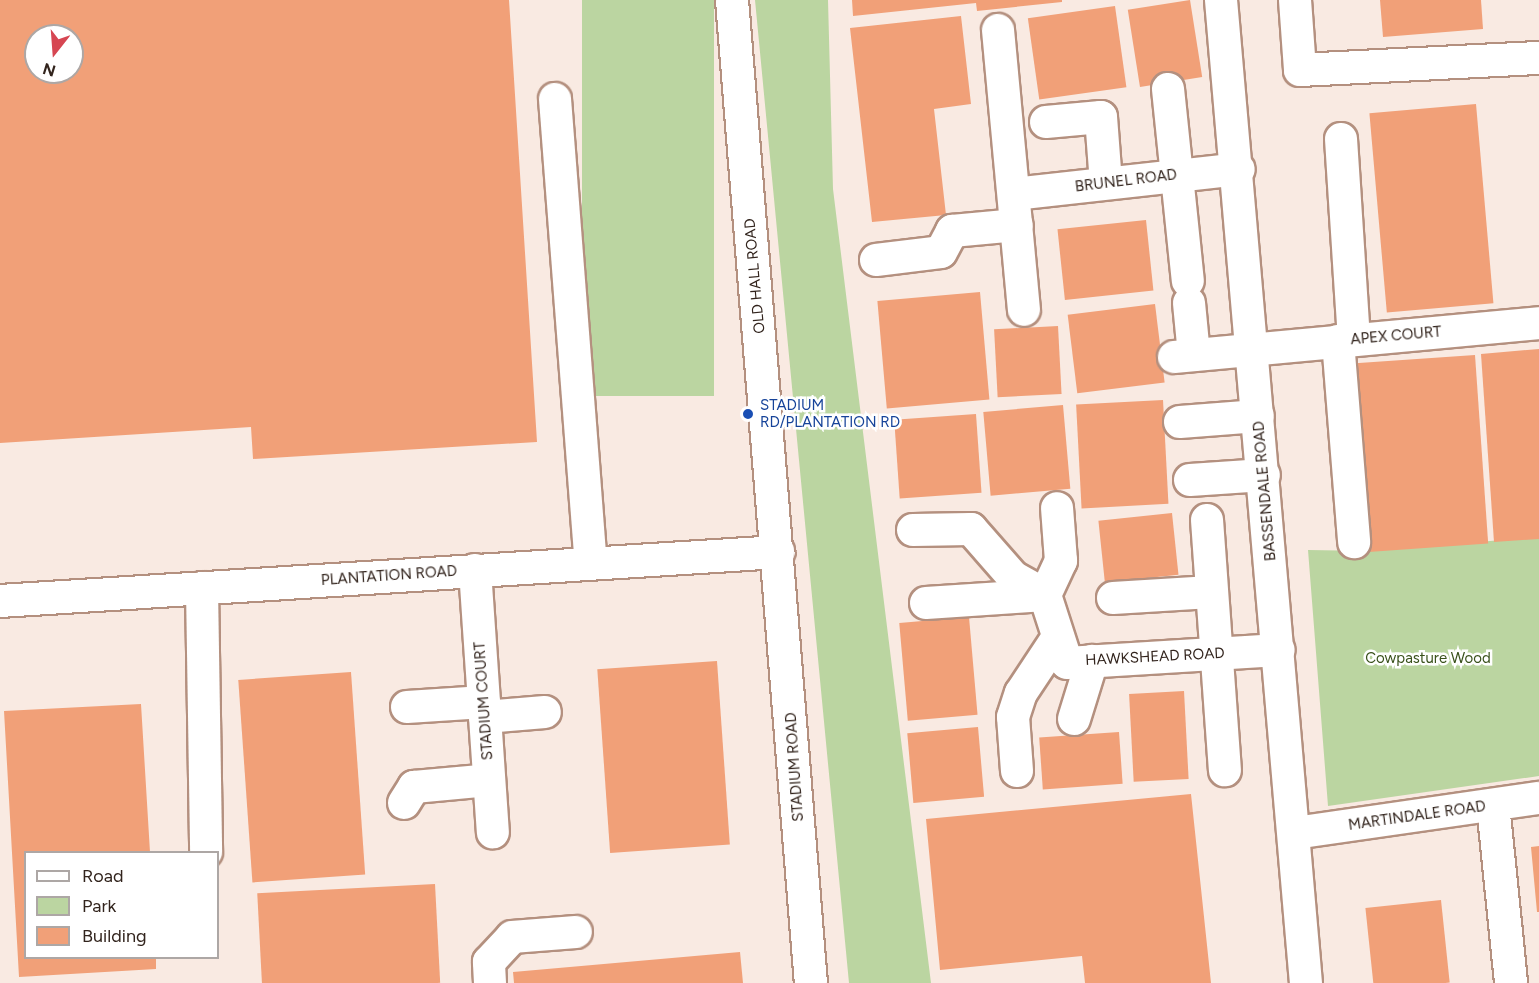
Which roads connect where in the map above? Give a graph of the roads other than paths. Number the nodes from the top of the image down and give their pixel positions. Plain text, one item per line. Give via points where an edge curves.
1 (732, 0) edge
2 (1221, 0) edge
3 (1295, 0) edge
4 (998, 30) dead end
5 (1539, 58) edge
6 (1168, 89) dead end
7 (555, 99) dead end
8 (1046, 122) dead end
9 (1341, 139) dead end
10 (1239, 169) junction
11 (1177, 174) junction
12 (1106, 183) junction
13 (1014, 194) junction
14 (1017, 225) junction
15 (876, 260) dead end
16 (1024, 310) dead end
17 (1539, 323) edge
18 (1346, 340) junction
19 (1252, 349) junction
20 (1258, 416) junction
21 (1180, 422) dead end
22 (1263, 475) junction
23 (1190, 480) dead end
24 (1057, 508) dead end
25 (1206, 520) dead end
26 (913, 530) dead end
27 (1354, 542) dead end
28 (778, 552) junction
29 (591, 563) junction
30 (475, 570) junction
31 (202, 588) junction
32 (1211, 592) junction
33 (1045, 595) junction
34 (1113, 598) dead end
35 (0, 601) edge
36 (926, 603) dead end
37 (1058, 637) junction
38 (1279, 650) junction
39 (1215, 654) junction
40 (1092, 661) junction
41 (407, 707) dead end
42 (484, 710) junction
43 (545, 712) dead end
44 (1074, 719) dead end
45 (1225, 770) dead end
46 (1017, 771) dead end
47 (489, 780) junction
48 (1539, 798) edge
49 (404, 803) dead end
50 (1493, 805) junction
51 (493, 832) dead end
52 (1295, 833) junction
53 (206, 851) edge
54 (576, 932) dead end
55 (490, 983) edge
56 (811, 983) edge
57 (1306, 983) edge
58 (1510, 983) edge

1 - 28 street, OLD HALL ROAD
2 - 10 street, BASSENDALE ROAD
3 - 5 street via 1300,70
4 - 13 street
6 - 11 street
7 - 29 street
8 - 12 street via 1101,117
9 - 18 street
10 - 11 street, BRUNEL ROAD
10 - 19 street, BASSENDALE ROAD
11 - 12 street, BRUNEL ROAD
11 - 19 street, APEX COURT via 1189,292 1184,356
12 - 13 street, BRUNEL ROAD
13 - 14 street
14 - 15 street via 952,231 941,252
14 - 16 street
17 - 18 street, APEX COURT
18 - 19 street, APEX COURT
18 - 27 street
19 - 20 street, BASSENDALE ROAD
20 - 21 street
20 - 22 street, BASSENDALE ROAD
22 - 23 street
22 - 38 street, BASSENDALE ROAD
24 - 33 street via 1061,561
25 - 32 street
26 - 33 street via 970,530 1013,577
28 - 29 street, PLANTATION ROAD
28 - 56 street, STADIUM ROAD
29 - 30 street, PLANTATION ROAD
30 - 31 street, PLANTATION ROAD
30 - 42 street, STADIUM COURT
31 - 35 street, PLANTATION ROAD
31 - 53 street
32 - 34 street
32 - 39 street
33 - 36 street
33 - 37 street, HAWKSHEAD ROAD
37 - 40 street, HAWKSHEAD ROAD via 1067,663
37 - 46 street via 1021,693 1013,717
38 - 39 street, HAWKSHEAD ROAD
38 - 52 street, BASSENDALE ROAD
39 - 40 street, HAWKSHEAD ROAD
39 - 45 street
40 - 44 street
41 - 42 street
42 - 43 street
42 - 47 street, STADIUM COURT
47 - 49 street via 414,787
47 - 51 street, STADIUM COURT
48 - 50 street, MARTINDALE ROAD
50 - 52 street, MARTINDALE ROAD
50 - 58 street
52 - 57 street, BASSENDALE ROAD
54 - 55 street via 512,937 489,962

